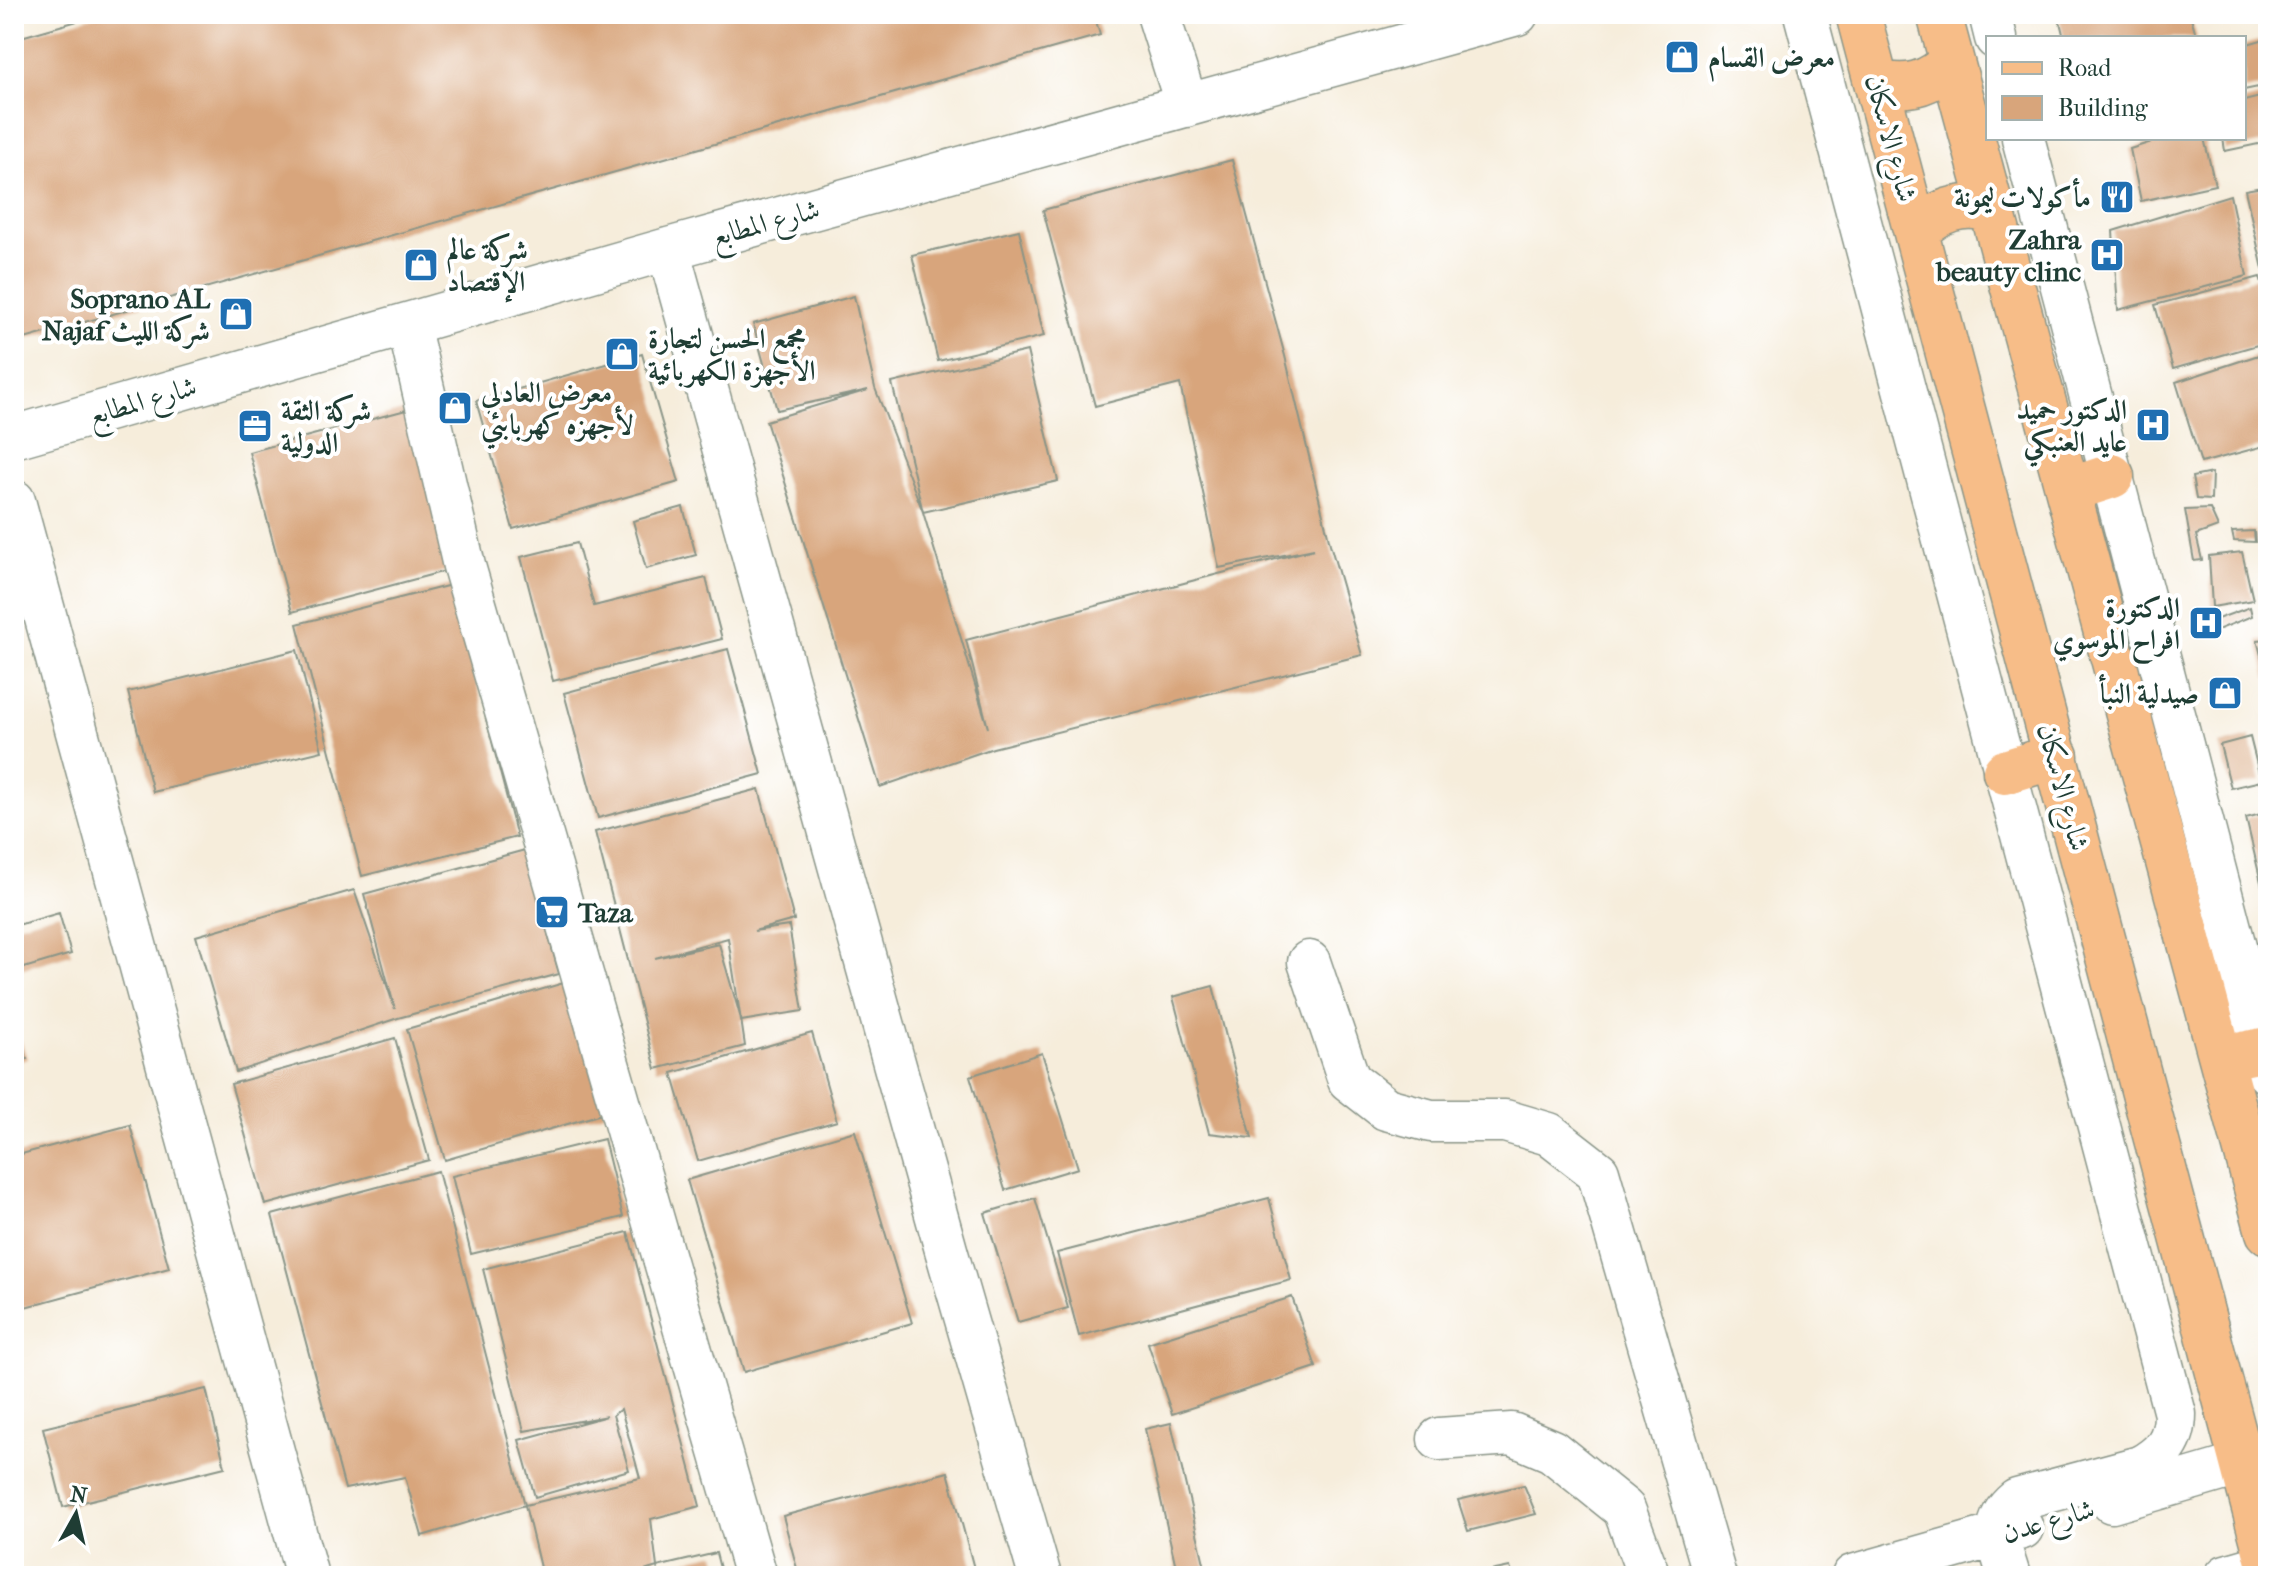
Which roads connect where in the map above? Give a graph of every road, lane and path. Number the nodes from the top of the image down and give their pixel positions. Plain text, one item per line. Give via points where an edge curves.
1 (1158, 14) edge
2 (1517, 14) edge
3 (1805, 14) edge
4 (1858, 14) edge
5 (1939, 14) edge
6 (1990, 14) edge
7 (1996, 36) edge
8 (1951, 62) junction
9 (1877, 82) junction
10 (1187, 106) junction
11 (2024, 140) edge
12 (1992, 210) junction
13 (1917, 231) junction
14 (668, 249) junction
15 (408, 324) junction
16 (16, 430) edge
17 (2112, 476) junction
18 (2069, 490) junction
19 (14, 501) edge
20 (2056, 756) junction
21 (2005, 772) junction
22 (1309, 962) dead end
23 (2251, 1060) edge
24 (2268, 1232) edge
25 (1439, 1439) dead end
26 (2242, 1464) junction
27 (1997, 1535) junction
28 (2268, 1563) edge
29 (307, 1576) edge
30 (756, 1576) edge
31 (1040, 1576) edge
32 (1649, 1576) edge
33 (1715, 1576) edge
34 (1853, 1576) edge
35 (2009, 1576) edge
36 (2226, 1576) edge

1 - 10 street
2 - 10 street, شارع المطابع
3 - 21 street
4 - 9 main road, شارع الاسكان
5 - 8 main road
6 - 7 street
8 - 9 main road via 1916,84
8 - 12 main road
9 - 13 main road, شارع الاسكان
10 - 14 street, شارع المطابع
11 - 17 street
12 - 13 main road via 1950,208
12 - 18 main road
13 - 20 main road, شارع الاسكان
14 - 15 street, شارع المطابع
14 - 31 street
15 - 16 street, شارع المطابع
15 - 30 street via 464,566
17 - 18 main road
17 - 23 street
18 - 23 main road
19 - 29 street
20 - 21 main road
20 - 26 main road, شارع الاسكان
21 - 27 street via 2175,1426 2155,1460 2017,1500 2004,1513
22 - 33 street via 1349,1080 1386,1109 1431,1121 1505,1121 1549,1134 1598,1172
23 - 24 main road
25 - 32 street via 1512,1434 1552,1451 1624,1509
26 - 27 street, شارع عدن
26 - 28 main road, شارع الاسكان
27 - 34 street, شارع عدن
27 - 35 street
28 - 36 street

